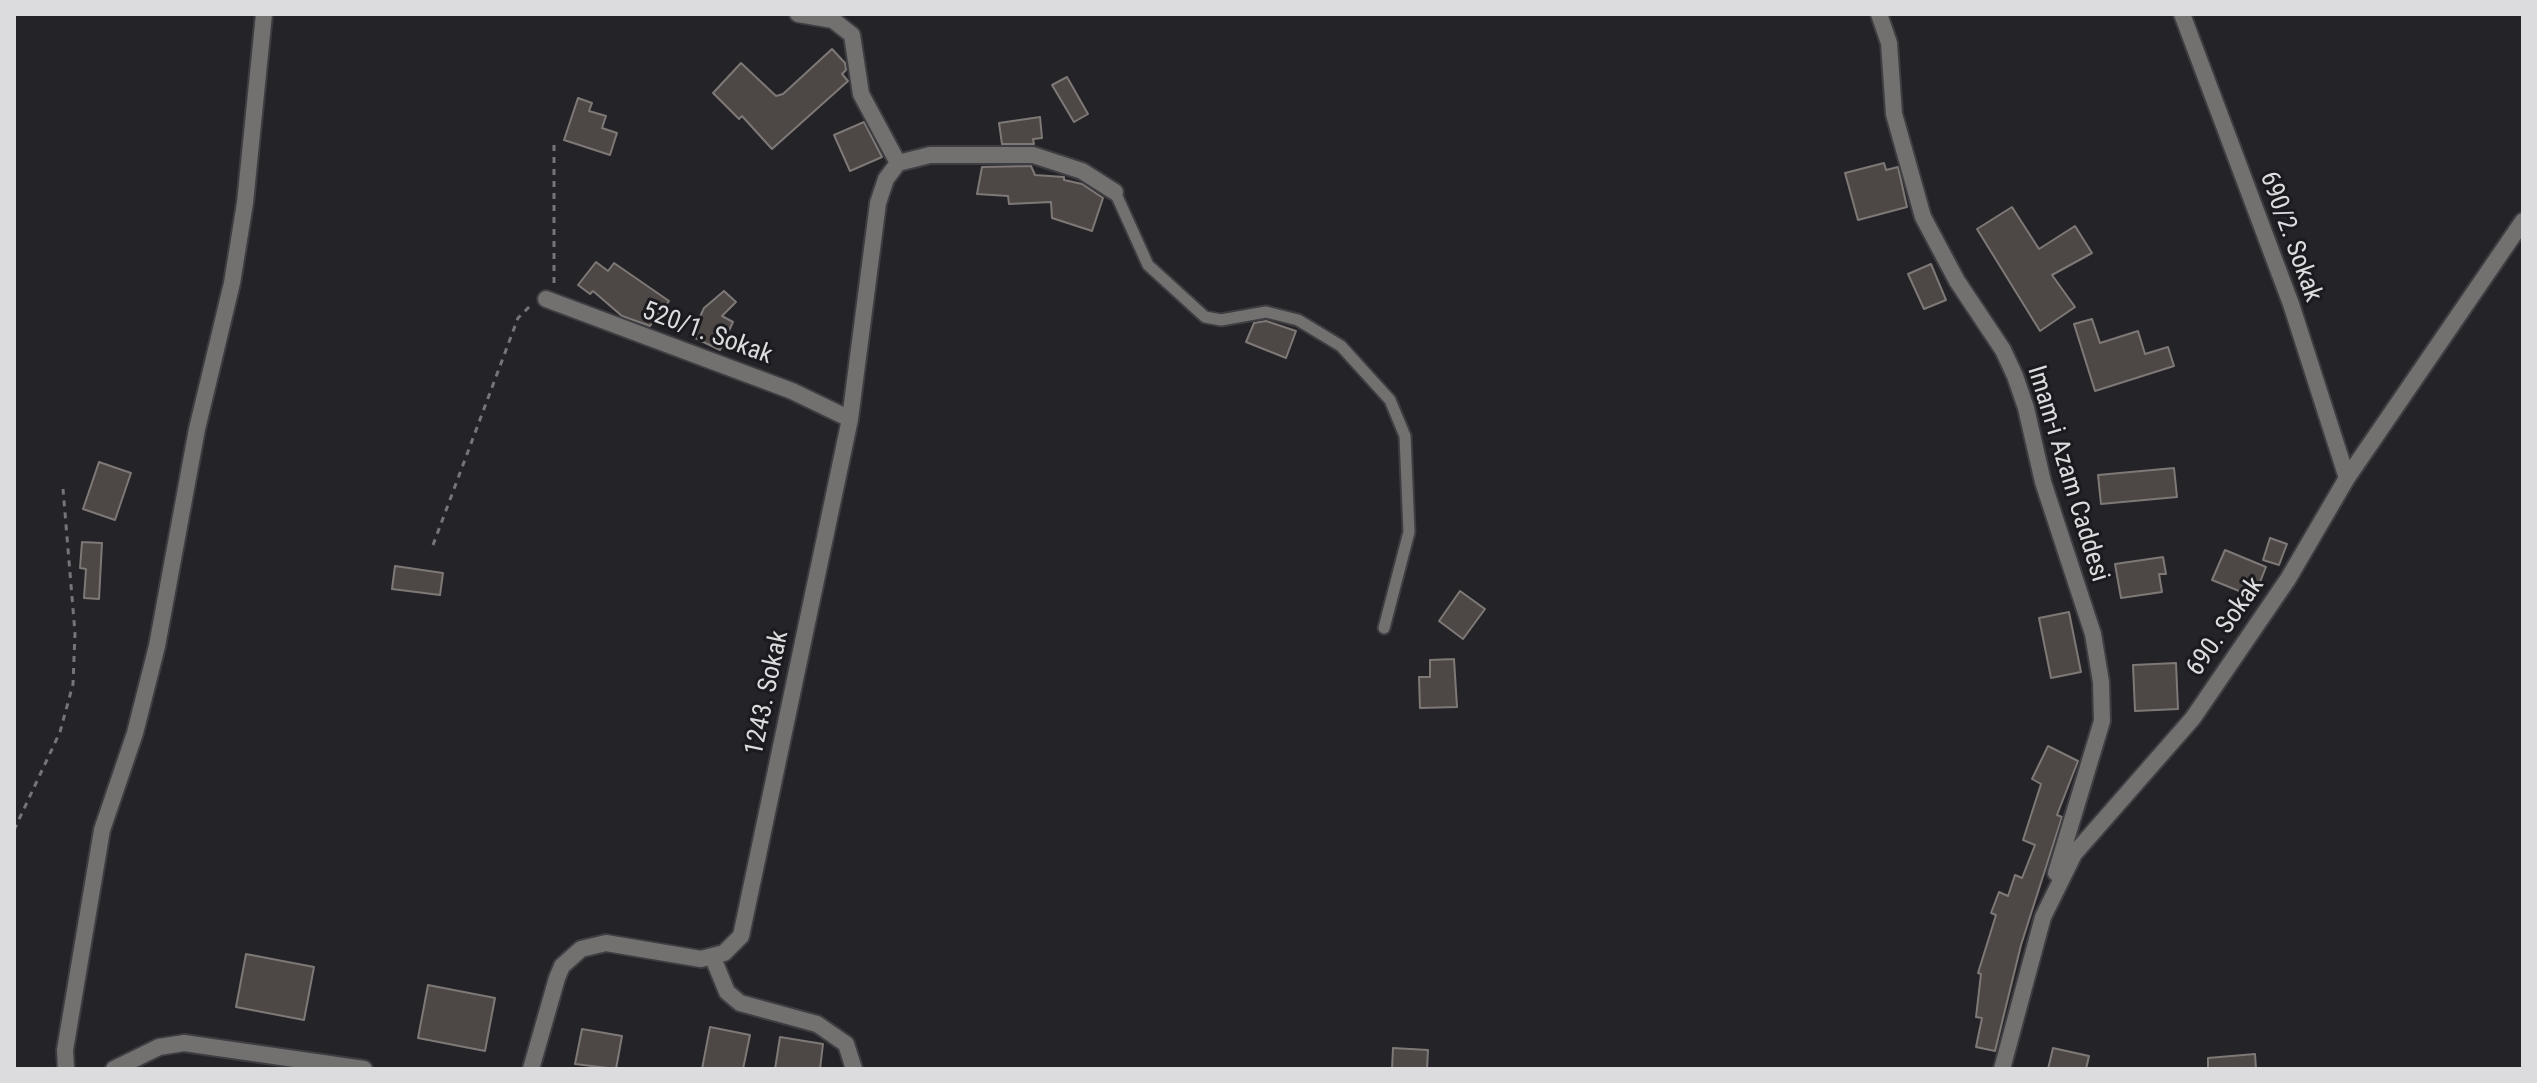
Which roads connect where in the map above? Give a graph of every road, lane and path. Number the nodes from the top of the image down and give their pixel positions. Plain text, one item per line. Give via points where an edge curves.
1 (264, 14) edge
2 (798, 14) edge
3 (1879, 14) edge
4 (2182, 14) edge
5 (554, 145) dead end
6 (898, 163) junction
7 (1115, 192) joint
8 (2523, 221) edge
9 (546, 299) junction
10 (850, 419) junction
11 (2347, 478) junction
12 (63, 489) dead end
13 (433, 545) dead end
14 (1384, 628) dead end
15 (14, 830) edge
16 (2043, 917) junction
17 (713, 958) junction
18 (66, 1069) edge
19 (114, 1069) edge
20 (364, 1069) edge
21 (531, 1069) edge
22 (854, 1069) edge
23 (2002, 1069) edge

1 - 18 street via 232,283 197,429 157,646 102,830
2 - 6 street via 833,20 852,35 861,94
3 - 16 street, Imam-i Azam Caddesi via 1889,43 1894,114 1923,217 2015,376 2093,634 2102,721
4 - 11 street, 690/2. Sokak via 2291,304
5 - 9 path via 557,268
6 - 7 street via 930,155 1033,155 1082,171
6 - 10 street, 1243. Sokak via 878,203
7 - 14 lane via 1148,265 1205,317 1221,320 1266,312 1298,320 1341,346 1390,400 1405,436 1409,532
8 - 11 street, 690. Sokak
9 - 10 street, 520/1. Sokak via 792,391
9 - 13 path via 530,305 518,318
10 - 17 street, 1243. Sokak via 745,924 734,945
11 - 16 street, 690. Sokak via 2288,579 2193,718 2074,854
12 - 15 path via 75,633 73,684 60,732
16 - 23 street, 690. Sokak
17 - 21 street via 606,943 581,949 570,956 557,978
17 - 22 street via 733,998 748,1007 817,1024 846,1044
19 - 20 street via 159,1047 184,1043

